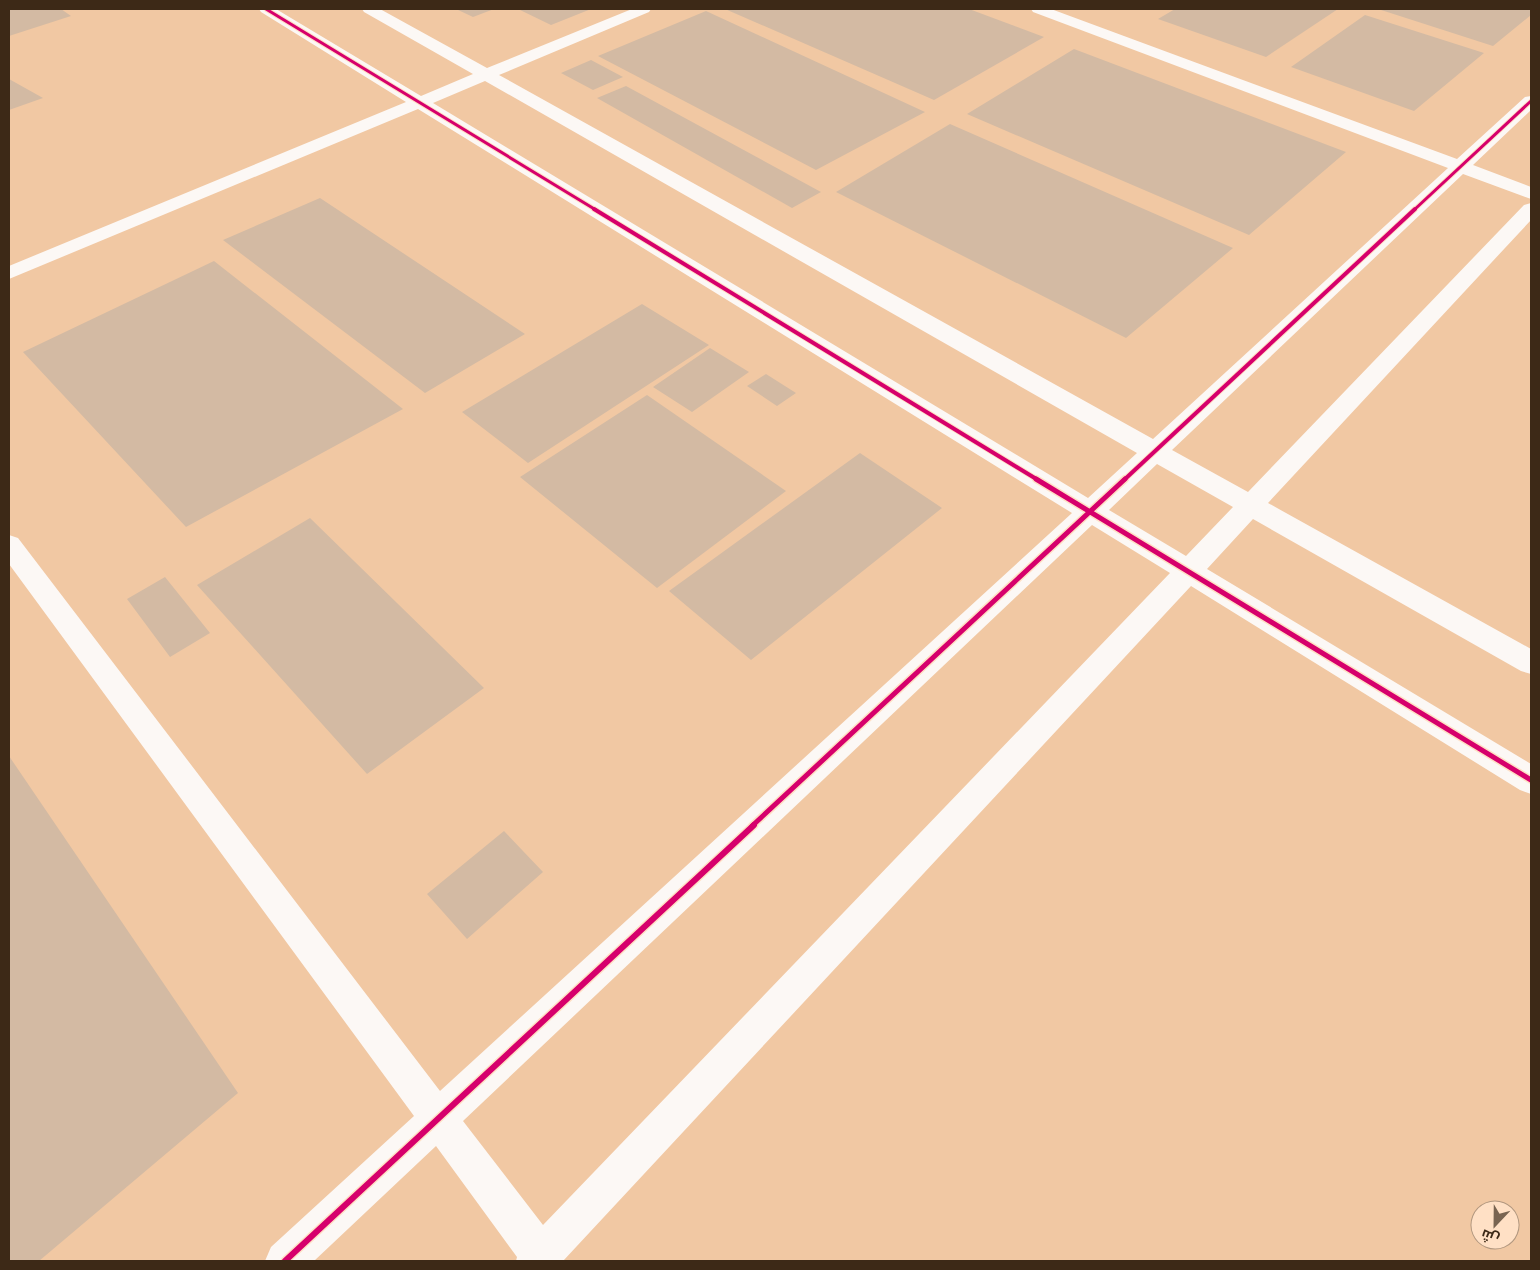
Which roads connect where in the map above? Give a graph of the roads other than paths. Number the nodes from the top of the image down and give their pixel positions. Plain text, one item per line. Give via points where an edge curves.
1 (266, 9) edge
2 (369, 9) edge
3 (644, 9) edge
4 (1038, 9) edge
5 (486, 75) junction
6 (1531, 101) edge
7 (419, 102) junction
8 (1461, 166) junction
9 (1531, 193) edge
10 (1531, 209) edge
11 (9, 273) edge
12 (1155, 451) junction
13 (1251, 505) junction
14 (1091, 511) junction
15 (9, 546) edge
16 (1189, 571) junction
17 (1531, 663) edge
18 (1531, 780) edge
19 (439, 1118) junction
20 (539, 1258) edge
21 (285, 1261) edge

1 - 7 street
2 - 5 street
3 - 5 street
4 - 8 street
5 - 7 street
5 - 12 street
6 - 8 street
7 - 11 street
7 - 14 street
8 - 9 street
8 - 12 street
10 - 13 street
12 - 13 street
12 - 14 street
13 - 16 street
13 - 17 street
14 - 16 street
14 - 19 street
15 - 19 street
16 - 18 street
16 - 20 street
19 - 20 street
19 - 21 street

